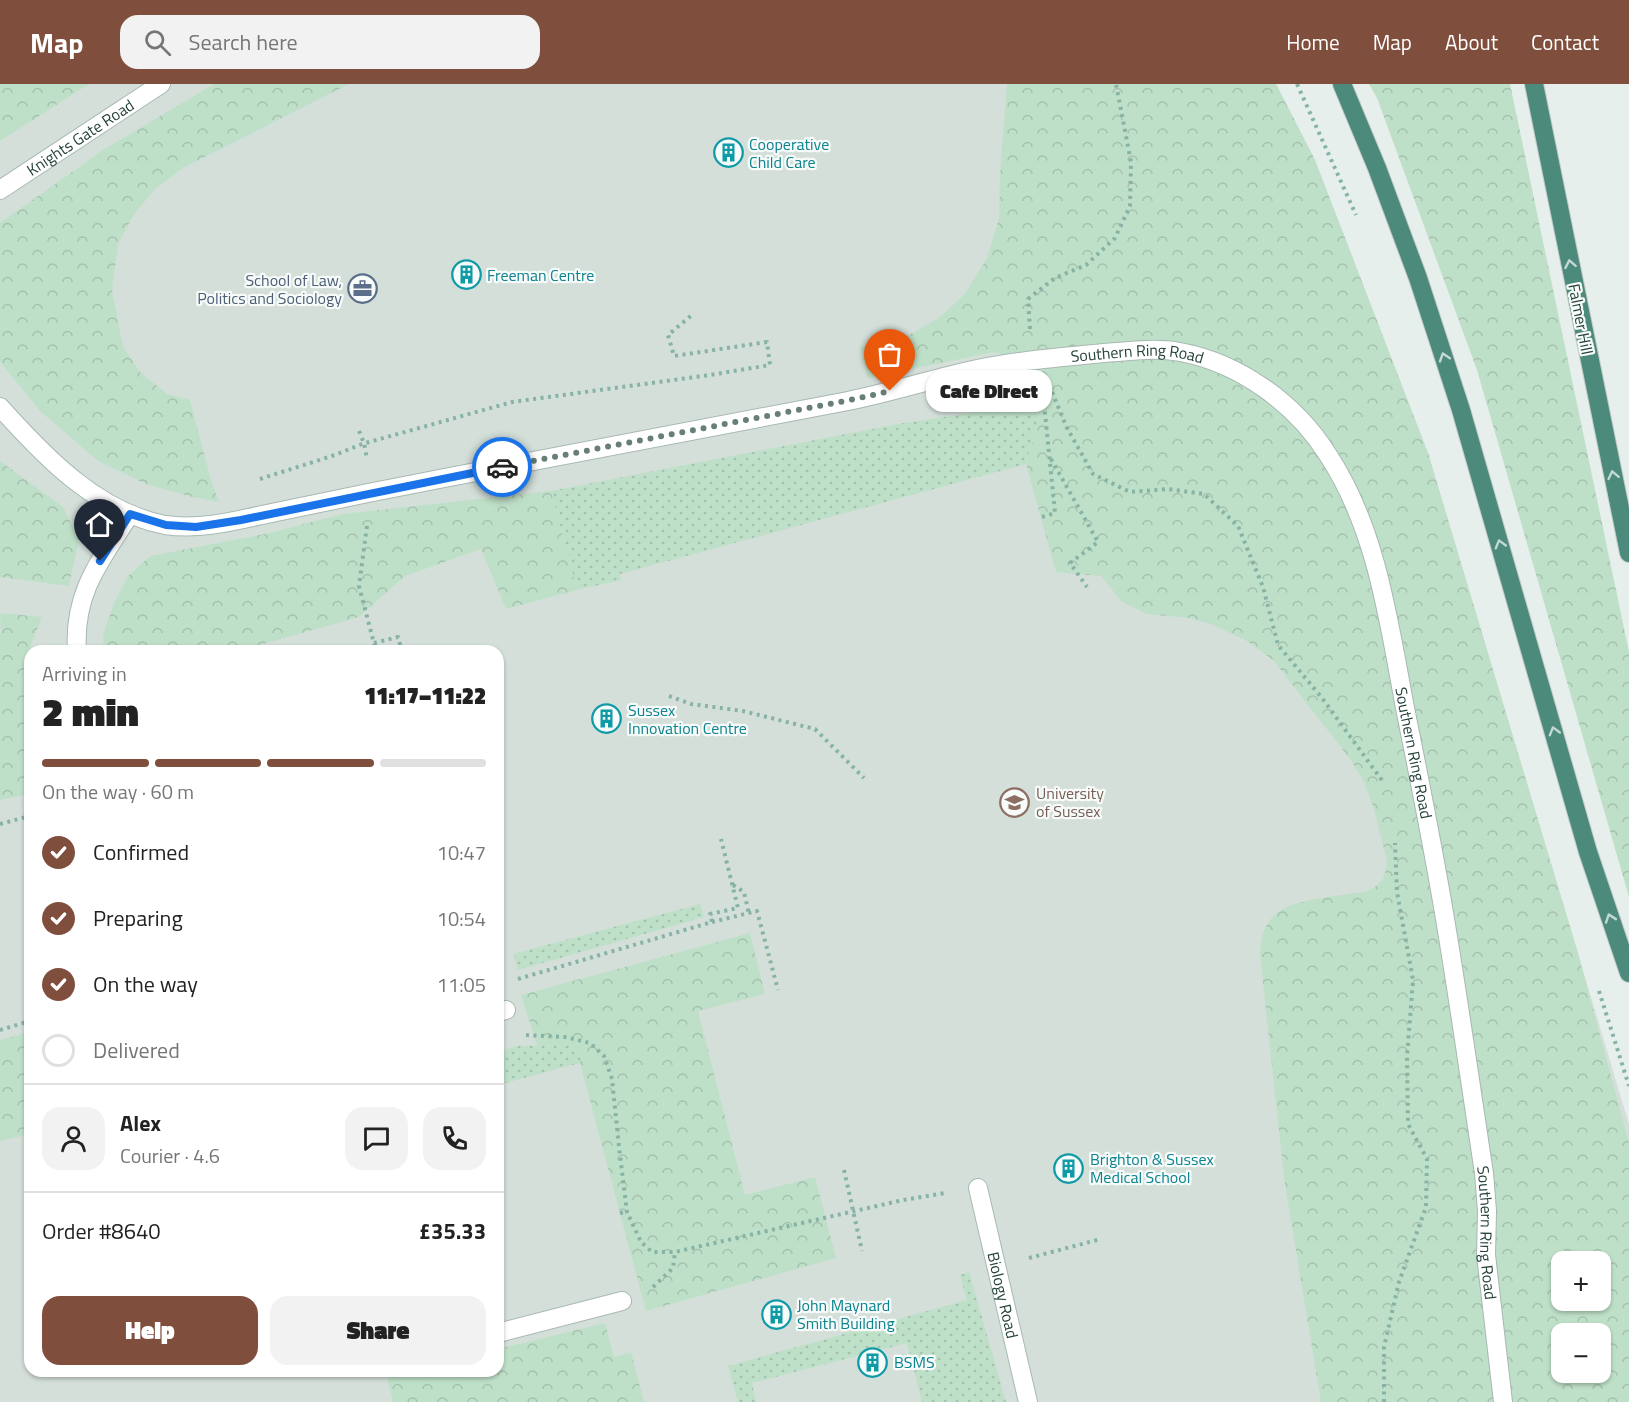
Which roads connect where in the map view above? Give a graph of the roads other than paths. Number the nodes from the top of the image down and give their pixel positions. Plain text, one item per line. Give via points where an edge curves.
1 (161, 84) edge
2 (1342, 84) edge
3 (1534, 84) edge
4 (0, 190) edge
5 (0, 407) edge
6 (130, 514) junction
7 (1629, 553) edge
8 (76, 645) edge
9 (1629, 973) edge
10 (978, 1188) road end
11 (622, 1301) dead end
12 (504, 1331) edge
13 (1028, 1402) edge
14 (1503, 1402) edge

1 - 4 street, Knights Gate Road
9 -> 2 highway via 1588,852 1461,410 1418,279
7 -> 3 highway, Falmer Hill
5 - 6 street, Southern Ring Road via 53,462 96,495
6 - 8 street via 91,576 79,607
6 - 14 street, Southern Ring Road via 166,525 196,527 241,520 855,399 970,370 1040,359 1147,350 1178,352 1242,374 1300,419 1340,473 1368,540 1383,596 1449,940 1484,1173 1486,1255
10 - 13 street, Biology Road
11 - 12 street

